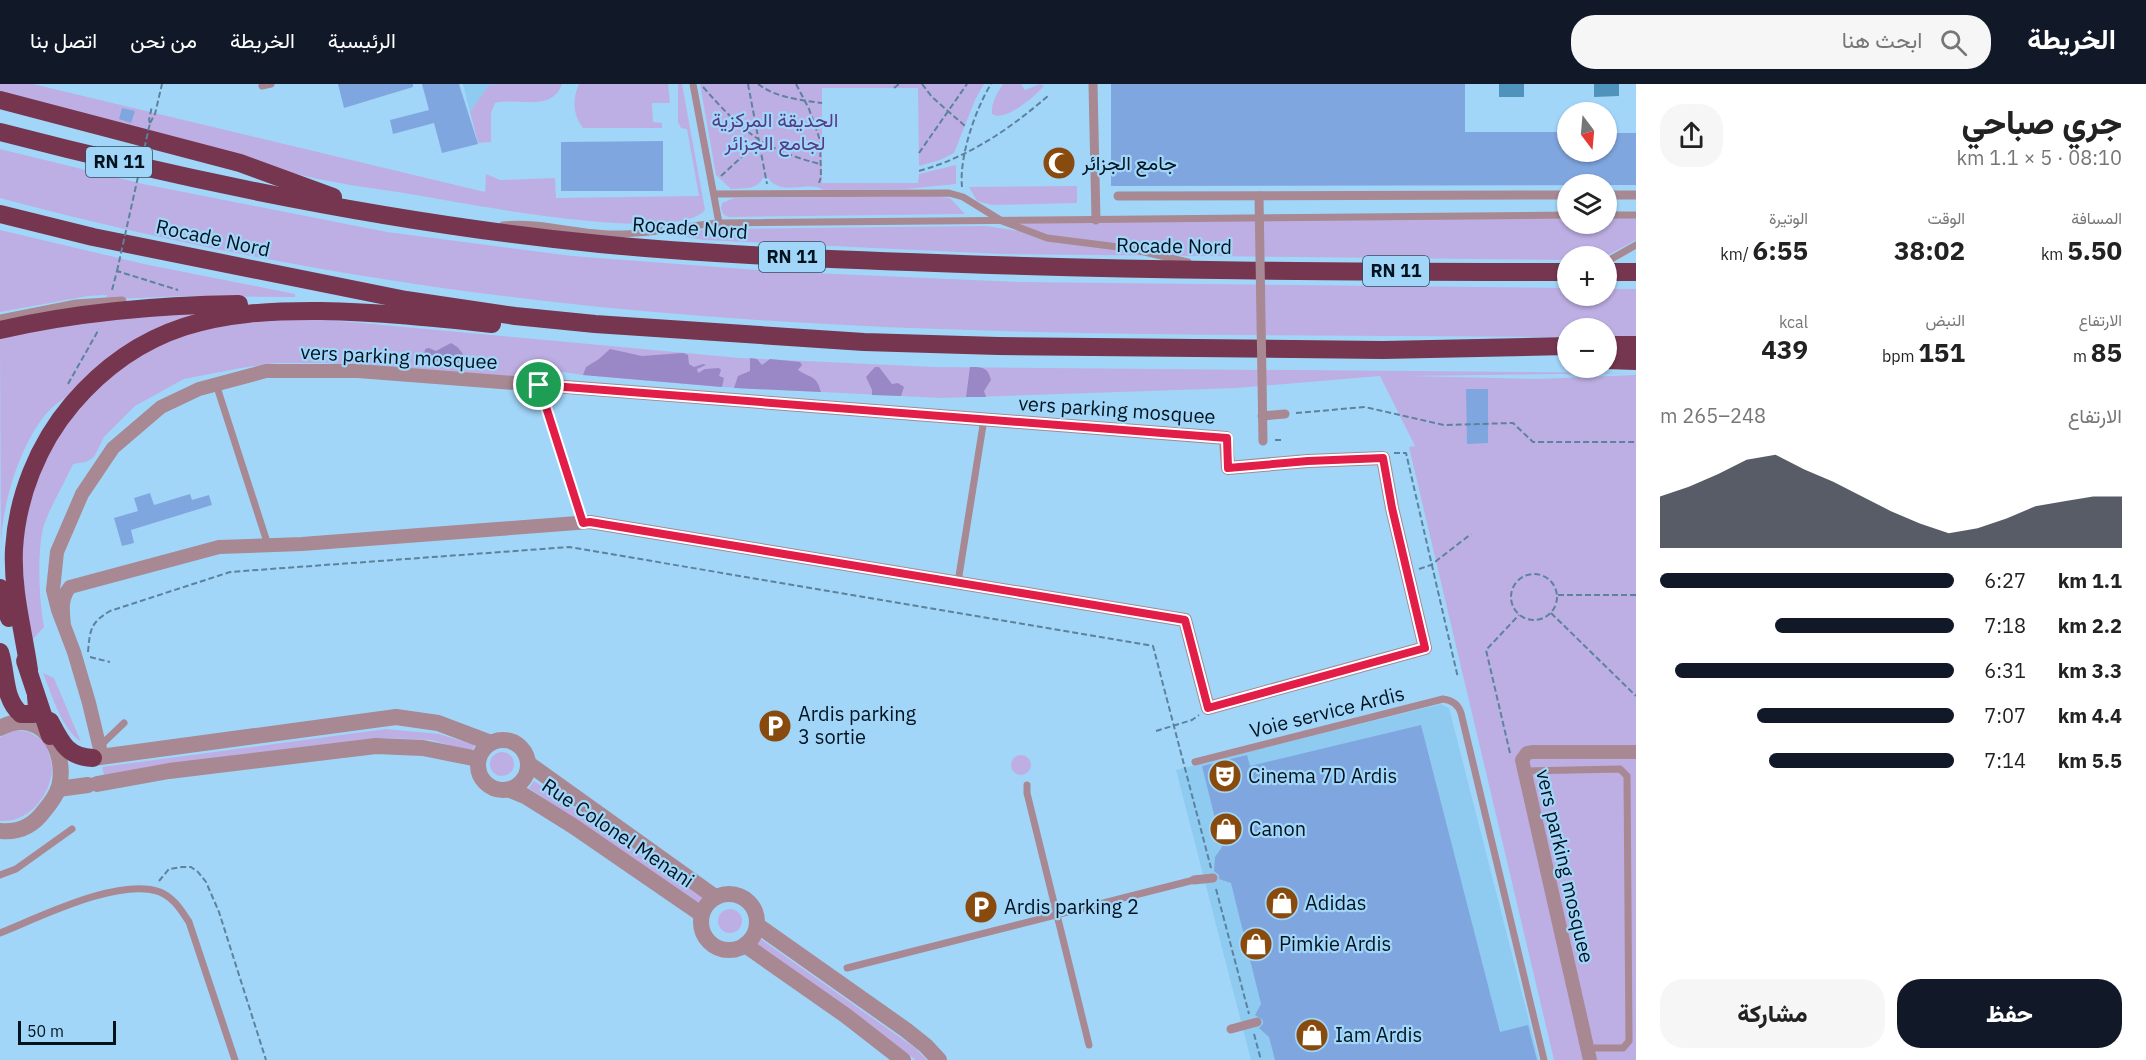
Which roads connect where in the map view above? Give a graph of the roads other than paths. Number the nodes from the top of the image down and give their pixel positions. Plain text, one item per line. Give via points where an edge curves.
1 (271, 84) edge
2 (693, 84) edge
3 (1094, 84) edge
4 (262, 86) dead end
5 (2, 100) edge
6 (0, 132) edge
7 (964, 192) road end
8 (714, 194) junction
9 (1557, 195) edge
10 (1617, 195) edge
11 (1636, 195) edge
12 (1118, 196) dead end
13 (1259, 196) junction
14 (968, 201) junction
15 (362, 210) junction
16 (0, 214) edge
17 (1557, 215) edge
18 (1617, 215) edge
19 (1636, 215) edge
20 (1096, 220) junction
21 (1002, 221) junction
22 (719, 223) junction
23 (479, 229) junction
24 (1636, 245) edge
25 (1617, 256) edge
26 (1226, 269) junction
27 (1557, 272) edge
28 (1617, 272) edge
29 (1636, 272) edge
30 (112, 303) junction
31 (350, 312) junction
32 (0, 319) edge
33 (0, 330) edge
34 (864, 342) junction
35 (1617, 345) edge
36 (1636, 345) edge
37 (1557, 346) edge
38 (1365, 350) junction
39 (1557, 358) edge
40 (1617, 361) edge
41 (1636, 362) edge
42 (216, 384) junction
43 (539, 385) junction
44 (1285, 414) road end
45 (1262, 416) junction
46 (984, 419) junction
47 (1263, 441) dead end
48 (583, 523) junction
49 (268, 545) junction
50 (958, 582) junction
51 (0, 588) edge
52 (64, 627) junction
53 (0, 652) edge
54 (29, 670) junction
55 (35, 689) junction
56 (124, 723) dead end
57 (0, 728) edge
58 (50, 736) junction
59 (491, 743) junction
60 (1636, 752) edge
61 (95, 755) junction
62 (478, 759) junction
63 (1195, 762) dead end
64 (60, 763) junction
65 (529, 764) junction
66 (1524, 771) junction
67 (1027, 784) dead end
68 (58, 789) junction
69 (510, 790) junction
70 (22, 829) junction
71 (72, 829) dead end
72 (0, 831) edge
73 (0, 845) edge
74 (0, 875) edge
75 (1213, 878) road end
76 (1194, 880) joint
77 (715, 897) junction
78 (701, 914) junction
79 (1057, 915) junction
80 (757, 925) junction
81 (0, 933) edge
82 (745, 945) junction
83 (847, 968) dead end
84 (1254, 1023) road end
85 (1231, 1029) dead end
86 (1089, 1045) dead end
87 (1589, 1054) edge
88 (235, 1060) edge
89 (903, 1060) edge
90 (939, 1060) edge
91 (1544, 1060) edge

1 - 4 lane
2 - 8 lane
3 - 20 street
5 - 15 highway via 240,163
6 - 15 highway, Rocade Nord / RN 11 via 168,173
7 - 14 lane
8 - 14 lane via 949,192
8 - 22 lane
9 - 13 street
10 - 11 street
12 - 13 street
13 - 45 street, bridge
14 - 21 lane
15 - 23 highway, Rocade Nord / RN 11
16 - 34 highway, Rocade Nord via 93,237 406,300 515,316
17 - 20 lane
18 - 19 lane
20 - 21 lane
21 - 22 lane
21 - 26 lane via 1047,238 1126,248
22 - 23 lane via 628,234 533,225
23 - 26 highway, Rocade Nord / RN 11 via 598,244 768,256
24 - 25 lane
26 - 27 highway, Rocade Nord / RN 11
28 - 29 highway
30 - 31 highway via 266,303
30 - 32 street via 76,304
30 - 33 highway via 75,316
31 - 34 highway via 713,343 812,346
31 - 54 highway via 263,311 192,324 141,345 81,394 44,444 18,518 14,591
34 - 38 highway, Rocade Nord
35 - 36 highway
37 - 38 highway, Rocade Nord
38 - 39 highway via 1438,357
40 - 41 highway
42 - 43 street, vers parking mosquee via 266,371 358,371
42 - 49 lane
42 - 52 street, vers parking mosquee via 160,407 113,448 82,494 57,552 53,590
43 - 46 street, vers parking mosquee
43 - 48 lane
44 - 45 street
45 - 47 street, bridge
46 - 50 lane
46 - 50 street, vers parking mosquee via 1227,438 1228,468 1383,458 1425,648 1208,708 1185,620
48 - 49 street, vers parking mosquee
48 - 50 street, vers parking mosquee
49 - 52 street, vers parking mosquee via 219,547 69,587 63,601
51 - 54 highway
52 - 61 street, vers parking mosquee via 77,663
53 - 55 highway via 9,700 21,714 36,711
54 - 55 highway
55 - 58 highway
55 - 61 highway via 63,744 79,757
56 - 61 lane
57 - 58 street via 29,724
58 - 64 street
59 - 61 street via 438,723 396,717
59 - 62 street
59 - 65 street via 509,740 518,744
60 - 66 street, vers parking mosquee via 1532,752 1522,760
61 - 64 street
62 - 68 street via 423,748 376,746
62 - 69 street via 481,777 487,784
63 - 91 lane, Voie service Ardis via 1443,699 1454,702 1461,713
64 - 68 street
65 - 69 street via 523,781
65 - 77 street, Rue Colonel Menani
66 - 87 street, vers parking mosquee
66 - 87 lane via 1620,769 1628,776 1629,1041 1623,1048
67 - 79 lane
68 - 70 street via 42,815
69 - 78 street, Rue Colonel Menani via 573,826
70 - 72 street
70 - 73 street
71 - 74 lane via 16,869
75 - 76 street
76 - 79 lane
77 - 78 street
77 - 80 street via 725,894 746,899 754,908
78 - 82 street via 703,934 714,946 724,950
79 - 83 lane
79 - 86 lane
80 - 82 street
80 - 90 street via 906,1030
81 - 88 lane via 123,889 162,893 177,903 189,922
82 - 89 street
84 - 85 street

